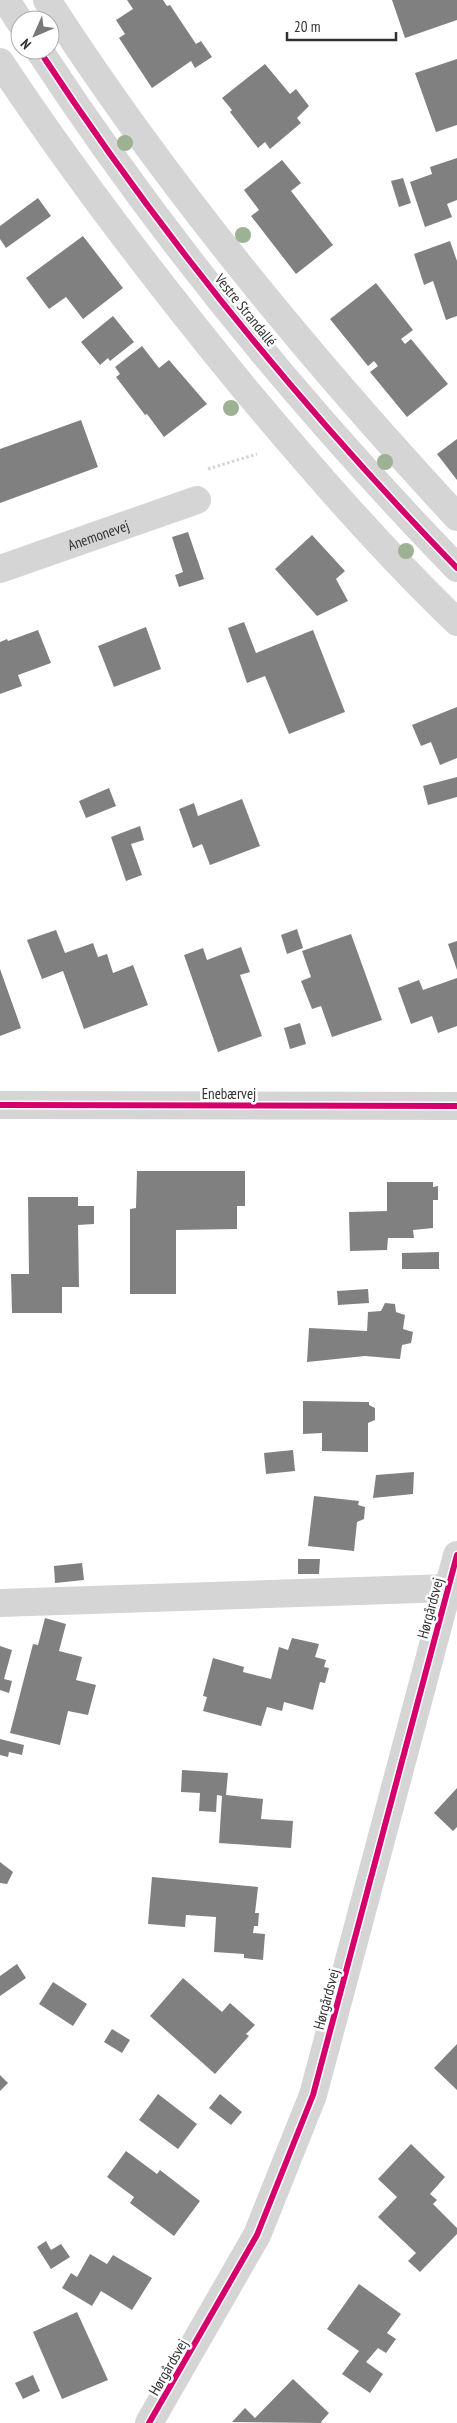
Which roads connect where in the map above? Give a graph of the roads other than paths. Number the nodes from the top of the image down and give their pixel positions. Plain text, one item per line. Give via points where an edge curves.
1 (47, 0) edge
2 (45, 60) edge
3 (0, 62) edge
4 (197, 500) road end
5 (457, 517) edge
6 (457, 568) edge
7 (0, 570) edge
8 (457, 622) edge
9 (0, 1105) edge
10 (457, 1106) edge
11 (457, 1555) edge
12 (449, 1588) junction
13 (0, 1603) edge
14 (149, 2423) edge

1 - 5 street via 80,52 215,235 338,385
2 - 6 street, Vestre Strandallé via 76,108 193,266 312,410
3 - 8 street via 178,307 285,437 418,584
4 - 7 street, Anemonevej
9 - 10 street, Enebærvej
11 - 12 street, Hørgårdsvej
12 - 13 street
12 - 14 street, Hørgårdsvej via 313,2095 257,2235

